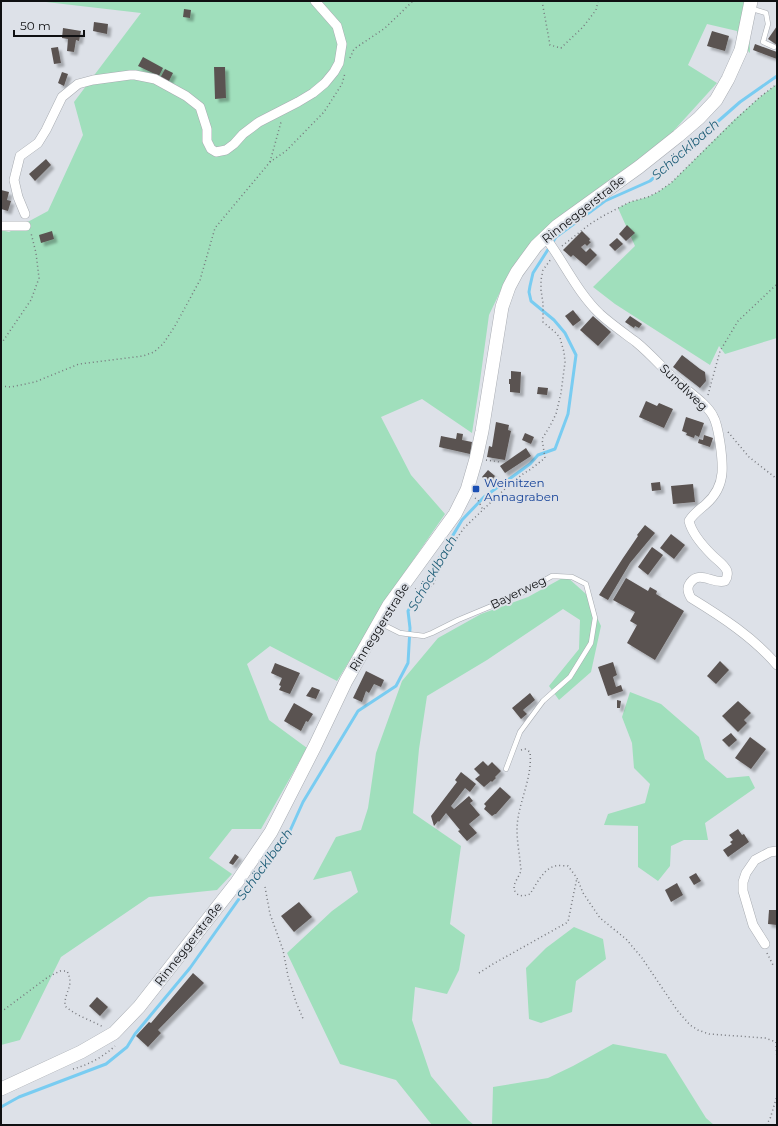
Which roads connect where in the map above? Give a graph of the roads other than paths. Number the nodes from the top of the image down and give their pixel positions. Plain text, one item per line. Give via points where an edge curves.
1 (315, 1) edge
2 (750, 4) edge
3 (774, 47) dead end
4 (25, 214) dead end
5 (1, 226) edge
6 (28, 227) road end
7 (545, 237) junction
8 (386, 626) dead end
9 (777, 665) edge
10 (506, 767) road end
11 (777, 851) edge
12 (765, 944) road end
13 (1, 1089) edge

1 - 4 street via 337,26 342,44 339,62 334,72 313,93 259,122 226,150 216,152 210,149 200,107 155,79 136,74 78,84 62,97 38,143 20,156 14,180
2 - 3 lane via 756,10 766,13 768,24 763,42
2 - 7 main road, Rinneggerstraße via 741,50 716,100 700,118 678,136
5 - 6 street
7 - 9 street, Sundlweg via 600,314 637,343 714,417 720,443 722,473 718,489 689,521 691,528 708,550 724,566 728,576 725,581 720,582 695,578 687,587 688,594 752,640
7 - 13 main road, Rinneggerstraße via 508,287 502,307 482,431 468,487 455,514 382,618 346,682 271,832 237,882 139,1007 114,1033 81,1052
8 - 10 lane, Bayerweg via 394,631 424,636 518,595 552,576 572,577 586,584 595,618 591,643 570,677 543,701 520,732
11 - 12 street via 755,860 743,882 743,892 753,925

